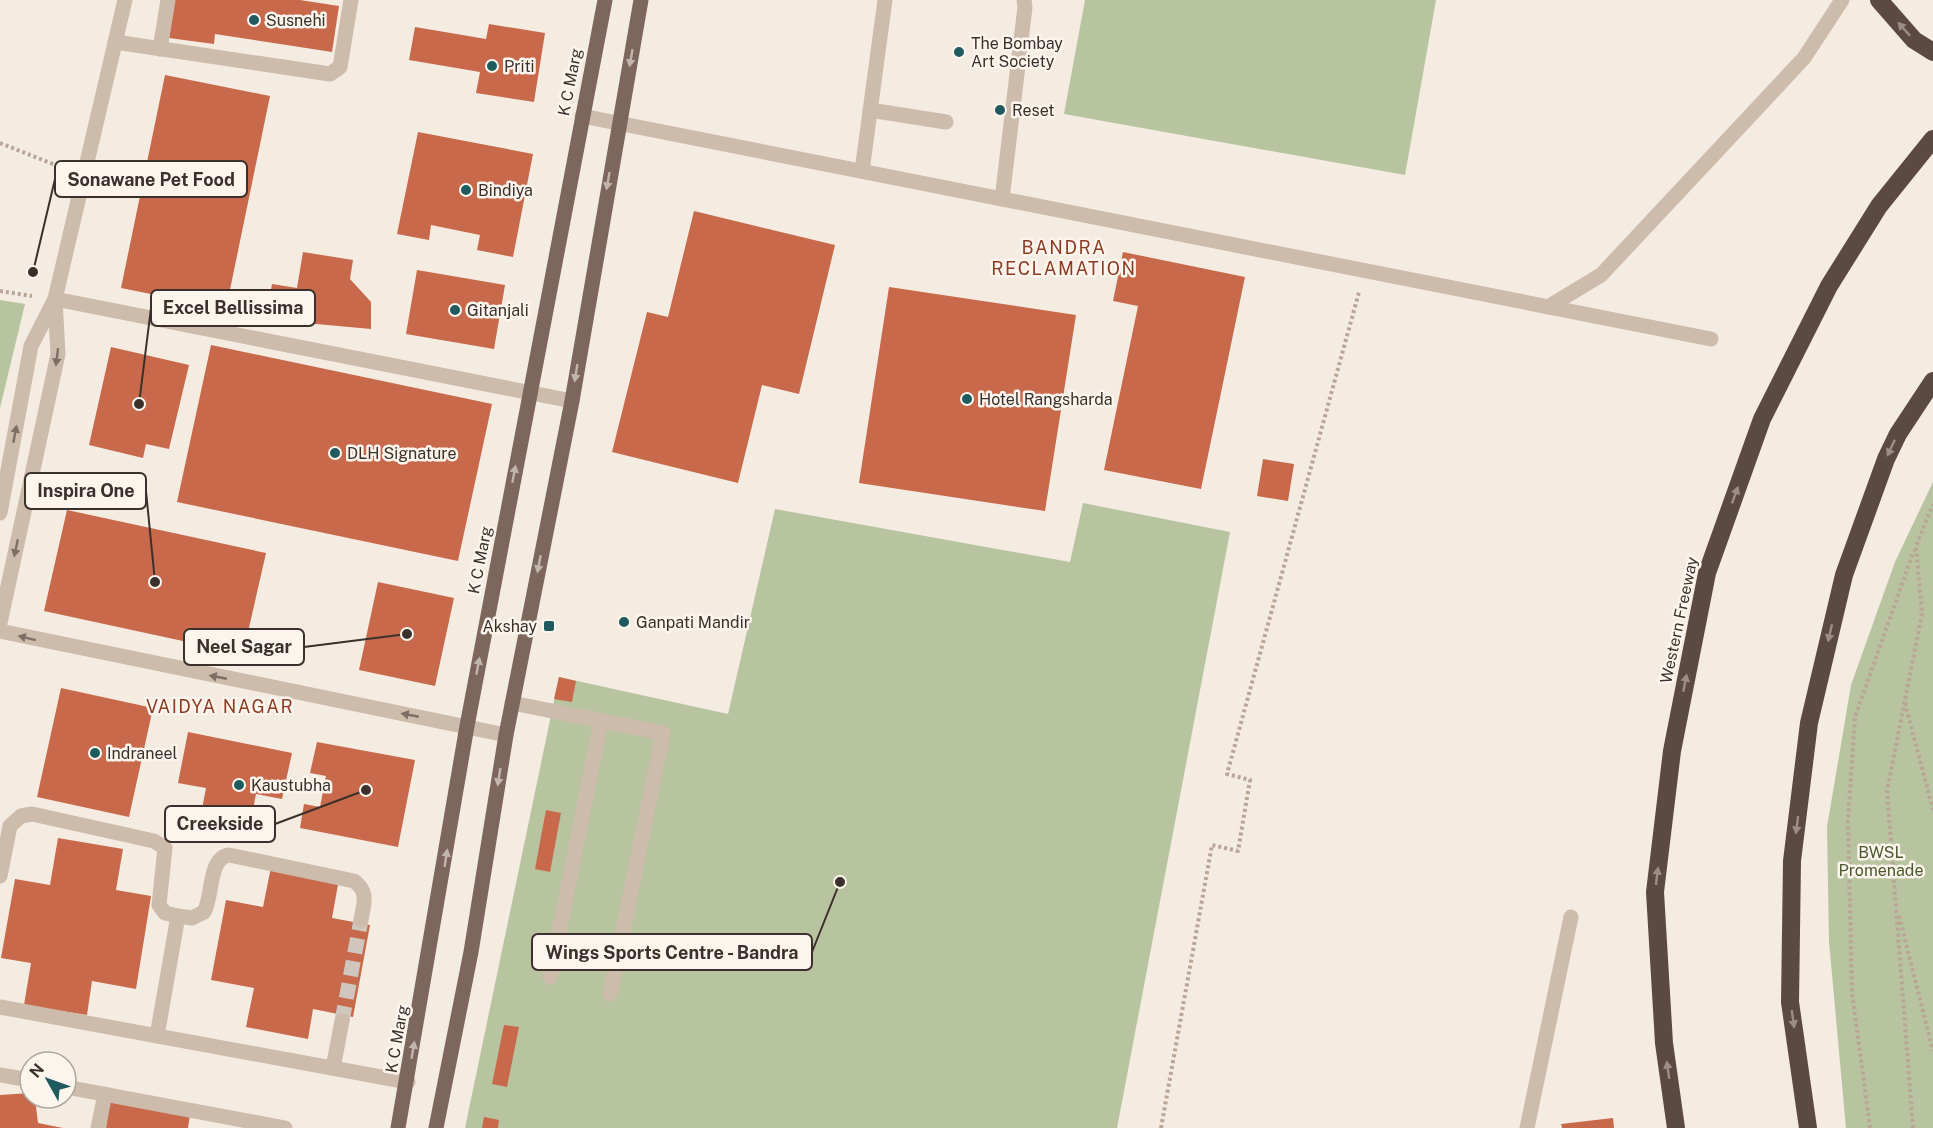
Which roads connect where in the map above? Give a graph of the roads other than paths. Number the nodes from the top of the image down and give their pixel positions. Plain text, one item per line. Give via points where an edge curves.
1 (124, 0) edge
2 (168, 0) edge
3 (351, 0) edge
4 (605, 0) edge
5 (641, 0) edge
6 (885, 0) edge
7 (1024, 0) edge
8 (1842, 0) edge
9 (1879, 0) edge
10 (115, 42) junction
11 (160, 49) junction
12 (1933, 52) edge
13 (870, 110) junction
14 (582, 116) junction
15 (946, 122) dead end
16 (619, 123) junction
17 (1933, 138) edge
18 (862, 171) junction
19 (1002, 199) junction
20 (55, 299) junction
21 (1548, 307) junction
22 (1711, 339) dead end
23 (1933, 381) edge
24 (1933, 389) edge
25 (530, 391) junction
26 (572, 401) junction
27 (1908, 418) junction
28 (0, 513) edge
29 (0, 623) edge
30 (0, 631) edge
31 (512, 703) junction
32 (601, 721) junction
33 (467, 726) junction
34 (506, 735) junction
35 (0, 876) edge
36 (178, 916) junction
37 (1571, 917) dead end
38 (361, 920) tunnel mouth
39 (550, 977) dead end
40 (610, 994) dead end
41 (0, 1007) edge
42 (342, 1021) tunnel mouth
43 (157, 1036) junction
44 (333, 1068) junction
45 (0, 1075) edge
46 (18, 1078) edge
47 (408, 1082) junction
48 (78, 1089) edge
49 (105, 1094) junction
50 (201, 1112) junction
51 (98, 1128) edge
52 (198, 1128) edge
53 (285, 1128) edge
54 (398, 1128) edge
55 (436, 1128) edge
56 (1527, 1128) edge
57 (1676, 1128) edge
58 (1808, 1128) edge

1 - 10 street
2 - 11 street
3 - 11 street via 340,67 330,74
4 - 14 main road, K C Marg
5 -> 16 main road
6 - 13 street
7 - 19 street
8 - 21 street via 1804,58 1601,275
12 -> 9 highway via 1914,40
10 - 11 street
10 - 20 street
13 - 15 street
13 - 18 street
14 - 16 street
14 - 25 main road, K C Marg
16 - 18 street
16 -> 26 main road
57 -> 17 highway, Western Freeway via 1664,1043 1655,892 1672,751 1707,573 1762,419 1829,286 1879,206
18 - 19 street
19 - 21 street
20 - 25 street via 358,361
28 -> 20 street via 31,346
20 -> 29 street via 58,354
21 - 22 street
23 - 27 highway
24 - 27 highway
25 - 26 street
33 -> 25 main road, K C Marg
26 -> 31 main road
27 -> 58 highway via 1886,459 1844,575 1809,723 1792,861 1790,1002
33 -> 30 street
31 - 32 street
31 - 34 main road
32 - 39 street
32 - 40 street via 663,734
33 - 34 street
47 -> 33 main road, K C Marg
34 -> 55 main road via 471,952
35 - 36 street via 10,826 21,816 32,814 143,839 165,848 159,905 165,912
36 - 38 street via 192,918 204,912 217,863 230,855 354,881 366,896
36 - 43 street
37 - 56 street
41 - 43 street
42 - 44 street
43 - 44 street
44 - 47 street
45 - 46 street
47 - 54 main road, K C Marg
48 - 49 street
49 - 50 street
49 - 51 street
50 - 52 street
50 - 53 street

